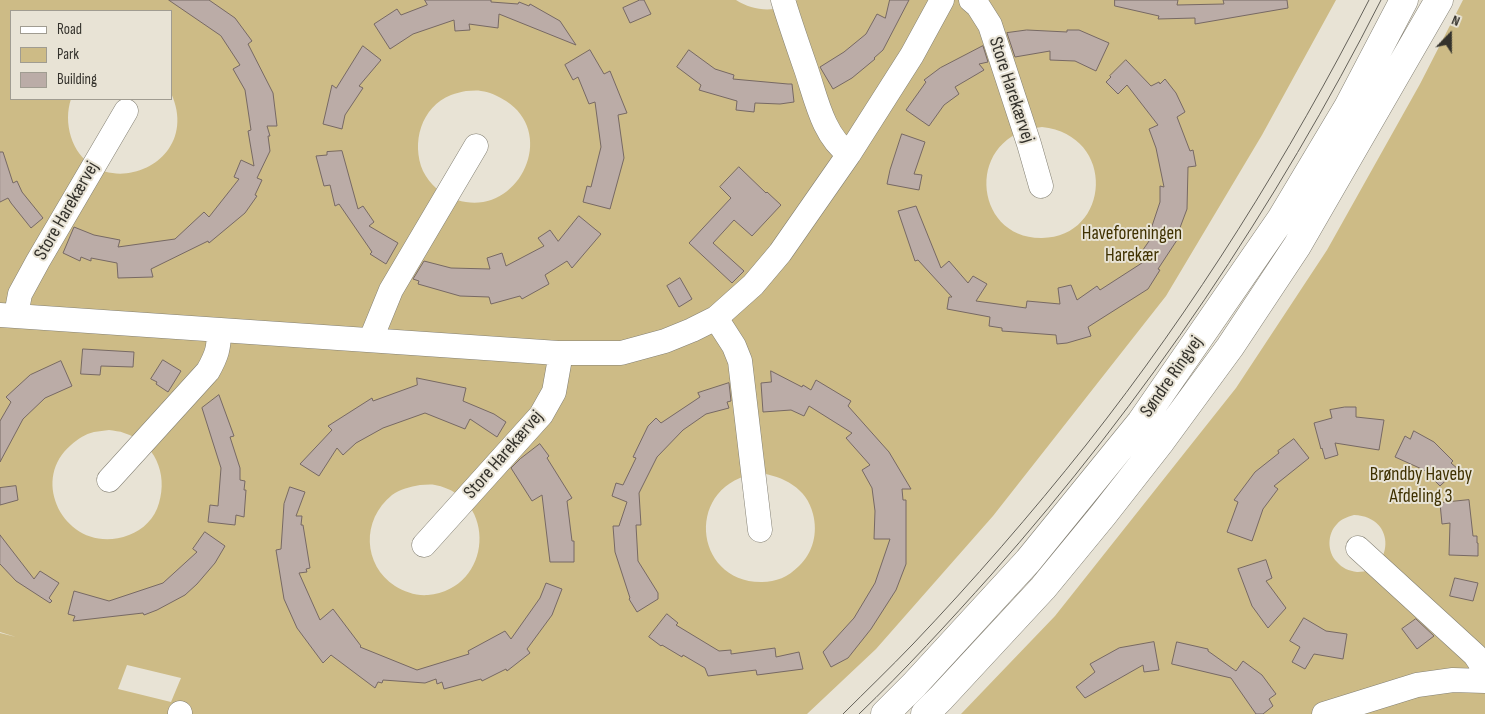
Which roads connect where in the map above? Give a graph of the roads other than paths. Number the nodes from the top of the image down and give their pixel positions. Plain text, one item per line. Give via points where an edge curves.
1 (782, 0) edge
2 (942, 0) edge
3 (971, 0) edge
4 (1404, 0) edge
5 (1438, 0) edge
6 (126, 111) dead end
7 (476, 146) dead end
8 (849, 154) junction
9 (1041, 186) dead end
10 (8, 315) edge
11 (716, 318) junction
12 (219, 330) junction
13 (373, 340) junction
14 (558, 353) junction
15 (110, 480) dead end
16 (760, 530) dead end
17 (424, 545) dead end
18 (1358, 548) dead end
19 (1485, 670) edge
20 (1485, 681) edge
21 (885, 714) edge
22 (925, 714) edge
23 (1324, 714) edge

1 - 8 street via 820,111 833,137
2 - 8 street, Store Harekærvej via 912,55
3 - 9 street, Store Harekærvej via 990,25
4 - 21 main road, Søndre Ringvej via 1348,107 1281,218 1141,422 1028,561
5 - 22 main road, Søndre Ringvej via 1297,246 1230,347 1161,442 1043,588
6 - 10 street, Store Harekærvej
7 - 13 street via 391,290
8 - 11 street, Store Harekærvej via 780,253 753,285
10 - 12 street, Store Harekærvej
11 - 14 street, Store Harekærvej via 665,341 621,353
11 - 16 street via 740,361
12 - 13 street, Store Harekærvej
12 - 15 street via 219,347 208,371
13 - 14 street, Store Harekærvej
14 - 17 street, Store Harekærvej via 554,392 541,415
18 - 19 street via 1476,655
20 - 23 street via 1452,680 1417,685

